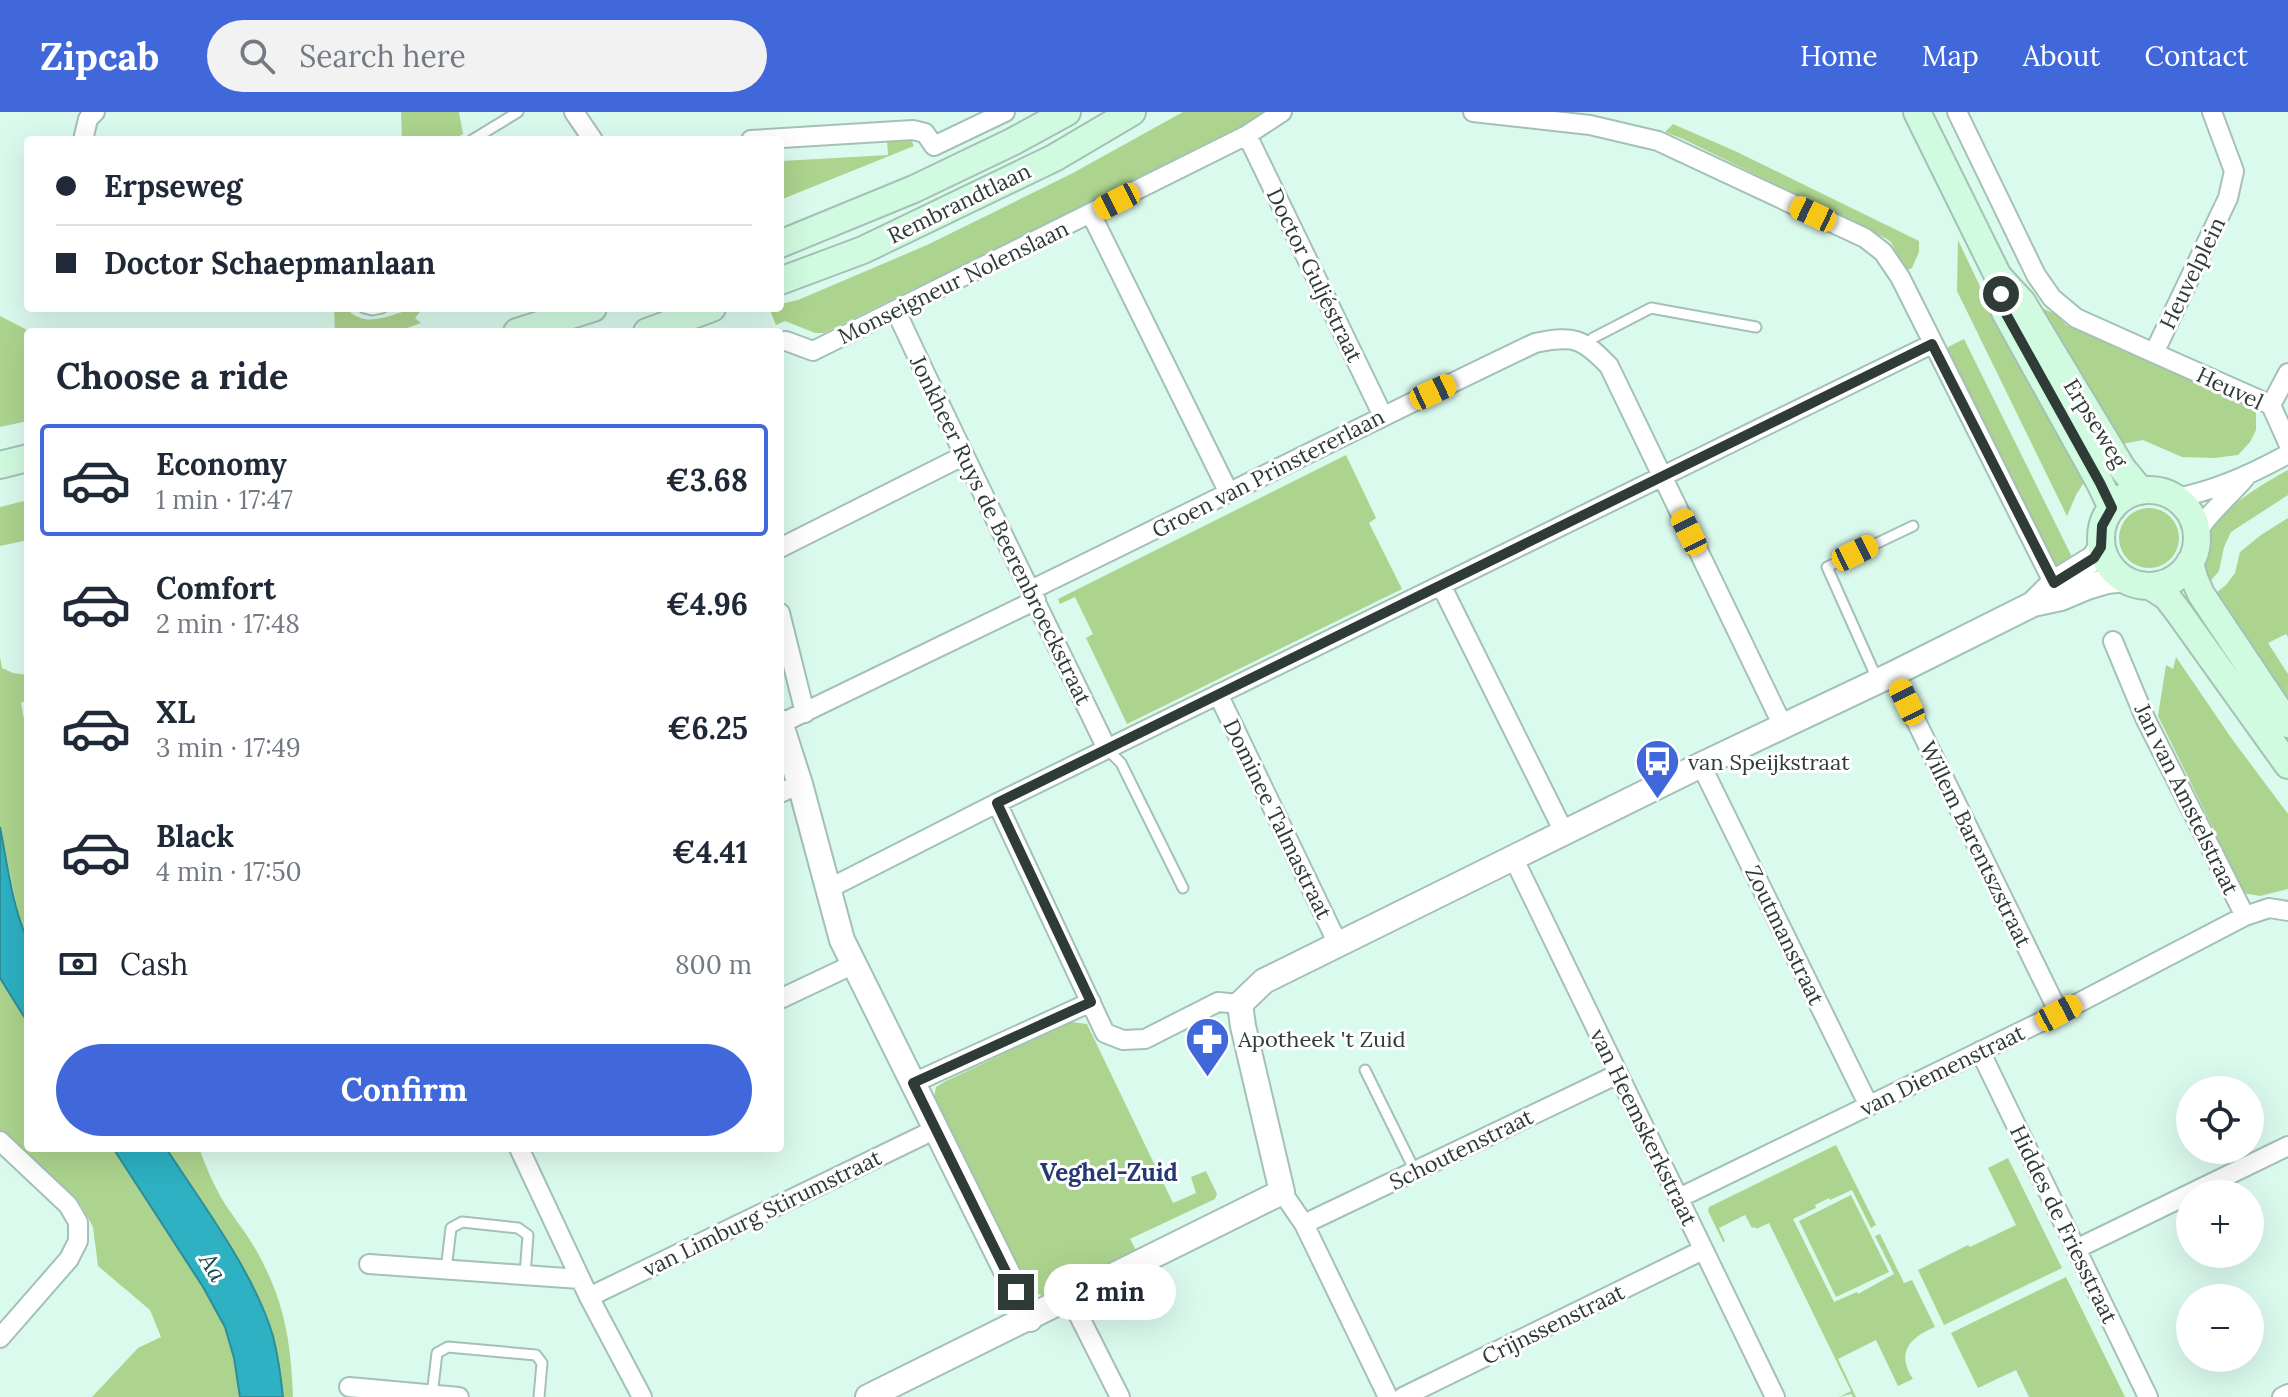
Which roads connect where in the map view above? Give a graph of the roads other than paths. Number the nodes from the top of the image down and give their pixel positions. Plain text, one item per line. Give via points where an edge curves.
1 (95, 112) edge
2 (518, 112) edge
3 (574, 112) edge
4 (1005, 112) edge
5 (1067, 112) edge
6 (1132, 112) edge
7 (1282, 112) edge
8 (1473, 112) edge
9 (1917, 112) edge
10 (1957, 112) edge
11 (2212, 112) edge
12 (488, 130) junction
13 (1247, 135) junction
14 (84, 136) edge
15 (478, 136) edge
16 (492, 136) edge
17 (590, 136) edge
18 (784, 138) edge
19 (1091, 214) junction
20 (784, 242) edge
21 (1998, 276) junction
22 (784, 280) edge
23 (896, 311) junction
24 (580, 312) edge
25 (697, 316) edge
26 (654, 325) edge
27 (1756, 327) dead end
28 (530, 328) edge
29 (786, 341) dead end
30 (1932, 344) junction
31 (1586, 345) junction
32 (2154, 353) junction
33 (2288, 373) edge
34 (2271, 405) junction
35 (1383, 416) junction
36 (2288, 443) edge
37 (2288, 454) edge
38 (963, 456) junction
39 (24, 459) edge
40 (0, 465) edge
41 (1662, 477) junction
42 (2245, 478) junction
43 (2141, 491) junction
44 (1229, 493) junction
45 (2175, 498) junction
46 (2112, 508) junction
47 (1913, 526) dead end
48 (2196, 534) junction
49 (784, 546) edge
50 (2101, 547) junction
51 (2190, 562) junction
52 (2137, 583) junction
53 (1441, 585) junction
54 (2058, 591) junction
55 (1033, 595) junction
56 (784, 629) edge
57 (2113, 641) dead end
58 (1886, 678) junction
59 (1218, 694) junction
60 (805, 713) junction
61 (784, 721) edge
62 (2288, 724) edge
63 (1783, 726) junction
64 (784, 749) edge
65 (1107, 749) junction
66 (1701, 765) junction
67 (2288, 765) edge
68 (790, 788) edge
69 (997, 803) junction
70 (1564, 832) junction
71 (1513, 857) junction
72 (1183, 888) dead end
73 (828, 889) junction
74 (2288, 911) edge
75 (2245, 916) junction
76 (1338, 944) junction
77 (854, 964) junction
78 (784, 997) edge
79 (1091, 1002) junction
80 (1240, 1004) junction
81 (2059, 1013) junction
82 (1980, 1051) junction
83 (1365, 1070) dead end
84 (1618, 1074) junction
85 (913, 1083) junction
86 (1869, 1106) junction
87 (936, 1129) junction
88 (0, 1141) edge
89 (2288, 1146) edge
90 (521, 1152) edge
91 (1415, 1171) junction
92 (1282, 1192) junction
93 (1679, 1198) junction
94 (1304, 1224) junction
95 (2076, 1249) junction
96 (1703, 1250) junction
97 (369, 1264) dead end
98 (446, 1270) junction
99 (525, 1275) junction
100 (580, 1279) junction
101 (589, 1297) junction
102 (1070, 1298) junction
103 (1030, 1319) junction
104 (0, 1338) edge
105 (349, 1387) dead end
106 (2288, 1394) edge
107 (432, 1395) junction
108 (873, 1396) edge
109 (459, 1397) edge
110 (539, 1397) edge
111 (642, 1397) edge
112 (1120, 1397) edge
113 (1388, 1397) edge
114 (1403, 1397) edge
115 (1775, 1397) edge
116 (2148, 1397) edge
117 (2282, 1397) edge

1 - 14 street
2 - 12 lane
3 - 17 street
4 - 18 street via 934,146 925,133 913,130
5 - 20 main road, Rembrandtlaan via 914,189
6 - 22 main road, Rembrandtlaan via 1054,158 863,250
7 - 13 street, Monseigneur Nolenslaan
8 - 30 street via 1590,125 1658,141 1865,238 1883,252 1900,277
9 - 21 main road, Erpseweg
10 - 32 street, Heuvelplein via 2052,298 2076,318
11 - 32 street, Heuvelplein via 2234,171 2228,198
12 - 15 lane
12 - 16 lane
13 - 19 street, Monseigneur Nolenslaan
13 - 35 street, Doctor Guljéstraat
19 - 23 street, Monseigneur Nolenslaan
19 - 44 street
21 - 43 main road, Erpseweg via 2022,302
21 - 46 main road, Erpseweg via 2005,312
23 - 29 street, Monseigneur Nolenslaan via 813,351
23 - 38 street, Jonkheer Ruys de Beerenbroeckstraat
24 - 28 main road
25 - 26 main road
27 - 31 lane via 1651,308
30 - 41 street
30 - 54 street
31 - 35 street, Groen van Prinstererlaan via 1573,339 1535,343
31 - 41 street via 1609,366
32 - 34 street, Heuvel
33 - 34 street
34 - 36 street, Heuvel
35 - 44 street, Groen van Prinstererlaan
37 - 42 street
38 - 49 street
38 - 55 street, Jonkheer Ruys de Beerenbroeckstraat
39 - 40 main road
41 - 53 street
41 - 63 street
42 - 45 street
42 - 48 street
43 - 45 main road
43 - 46 main road
44 - 55 street, Groen van Prinstererlaan
45 - 48 main road via 2190,515
46 - 50 main road via 2102,526
47 - 58 lane via 1827,567
48 - 51 main road
50 - 52 main road via 2112,569
50 - 54 street
51 - 52 main road via 2169,581
51 - 62 main road via 2201,594
52 - 54 street via 2107,581
52 - 67 main road via 2167,597
53 - 59 street
53 - 70 street
54 - 58 street
55 - 60 street, Groen van Prinstererlaan
55 - 65 street, Jonkheer Ruys de Beerenbroeckstraat
56 - 60 street
57 - 75 street, Jan van Amstelstraat via 2145,718
58 - 63 street
58 - 81 street, Willem Barentszstraat
59 - 65 street
59 - 76 street, Dominee Talmastraat
60 - 61 street, Groen van Prinstererlaan
63 - 66 street
64 - 68 street
65 - 69 street
65 - 72 lane via 1121,763
66 - 70 street
66 - 86 street, Zoutmanstraat
68 - 73 street
69 - 73 street
69 - 79 street
70 - 71 street
71 - 76 street
71 - 84 street, van Heemskerkstraat
73 - 77 street
74 - 75 street, Jan van Amstelstraat via 2269,908
75 - 81 street, van Diemenstraat
76 - 80 street via 1264,981
77 - 78 street
77 - 85 street
79 - 80 street via 1105,1033 1123,1040 1145,1039 1218,1002
79 - 85 street
80 - 92 street
81 - 82 street, van Diemenstraat
82 - 86 street, van Diemenstraat
82 - 95 street, Hiddes de Friesstraat
83 - 91 lane
84 - 91 street, Schoutenstraat
84 - 93 street, van Heemskerkstraat
85 - 87 street
86 - 93 street, van Diemenstraat
87 - 101 street, van Limburg Stirumstraat
87 - 103 street
88 - 104 street via 68,1205 78,1222 78,1241 69,1259
89 - 95 street
90 - 100 street
91 - 94 street, Schoutenstraat
92 - 94 street
92 - 102 street
93 - 96 street, van Heemskerkstraat
94 - 113 street
95 - 116 street, Hiddes de Friesstraat
96 - 114 street, Crijnssenstraat
96 - 115 street, van Heemskerkstraat
97 - 98 street
98 - 99 street
98 - 99 lane via 451,1228 462,1222 518,1228 528,1235
99 - 100 street
100 - 101 street
101 - 111 street
102 - 103 street
102 - 112 street
103 - 108 street
105 - 107 street
106 - 117 street
107 - 109 street
107 - 110 lane via 437,1353 448,1347 536,1355 542,1363

